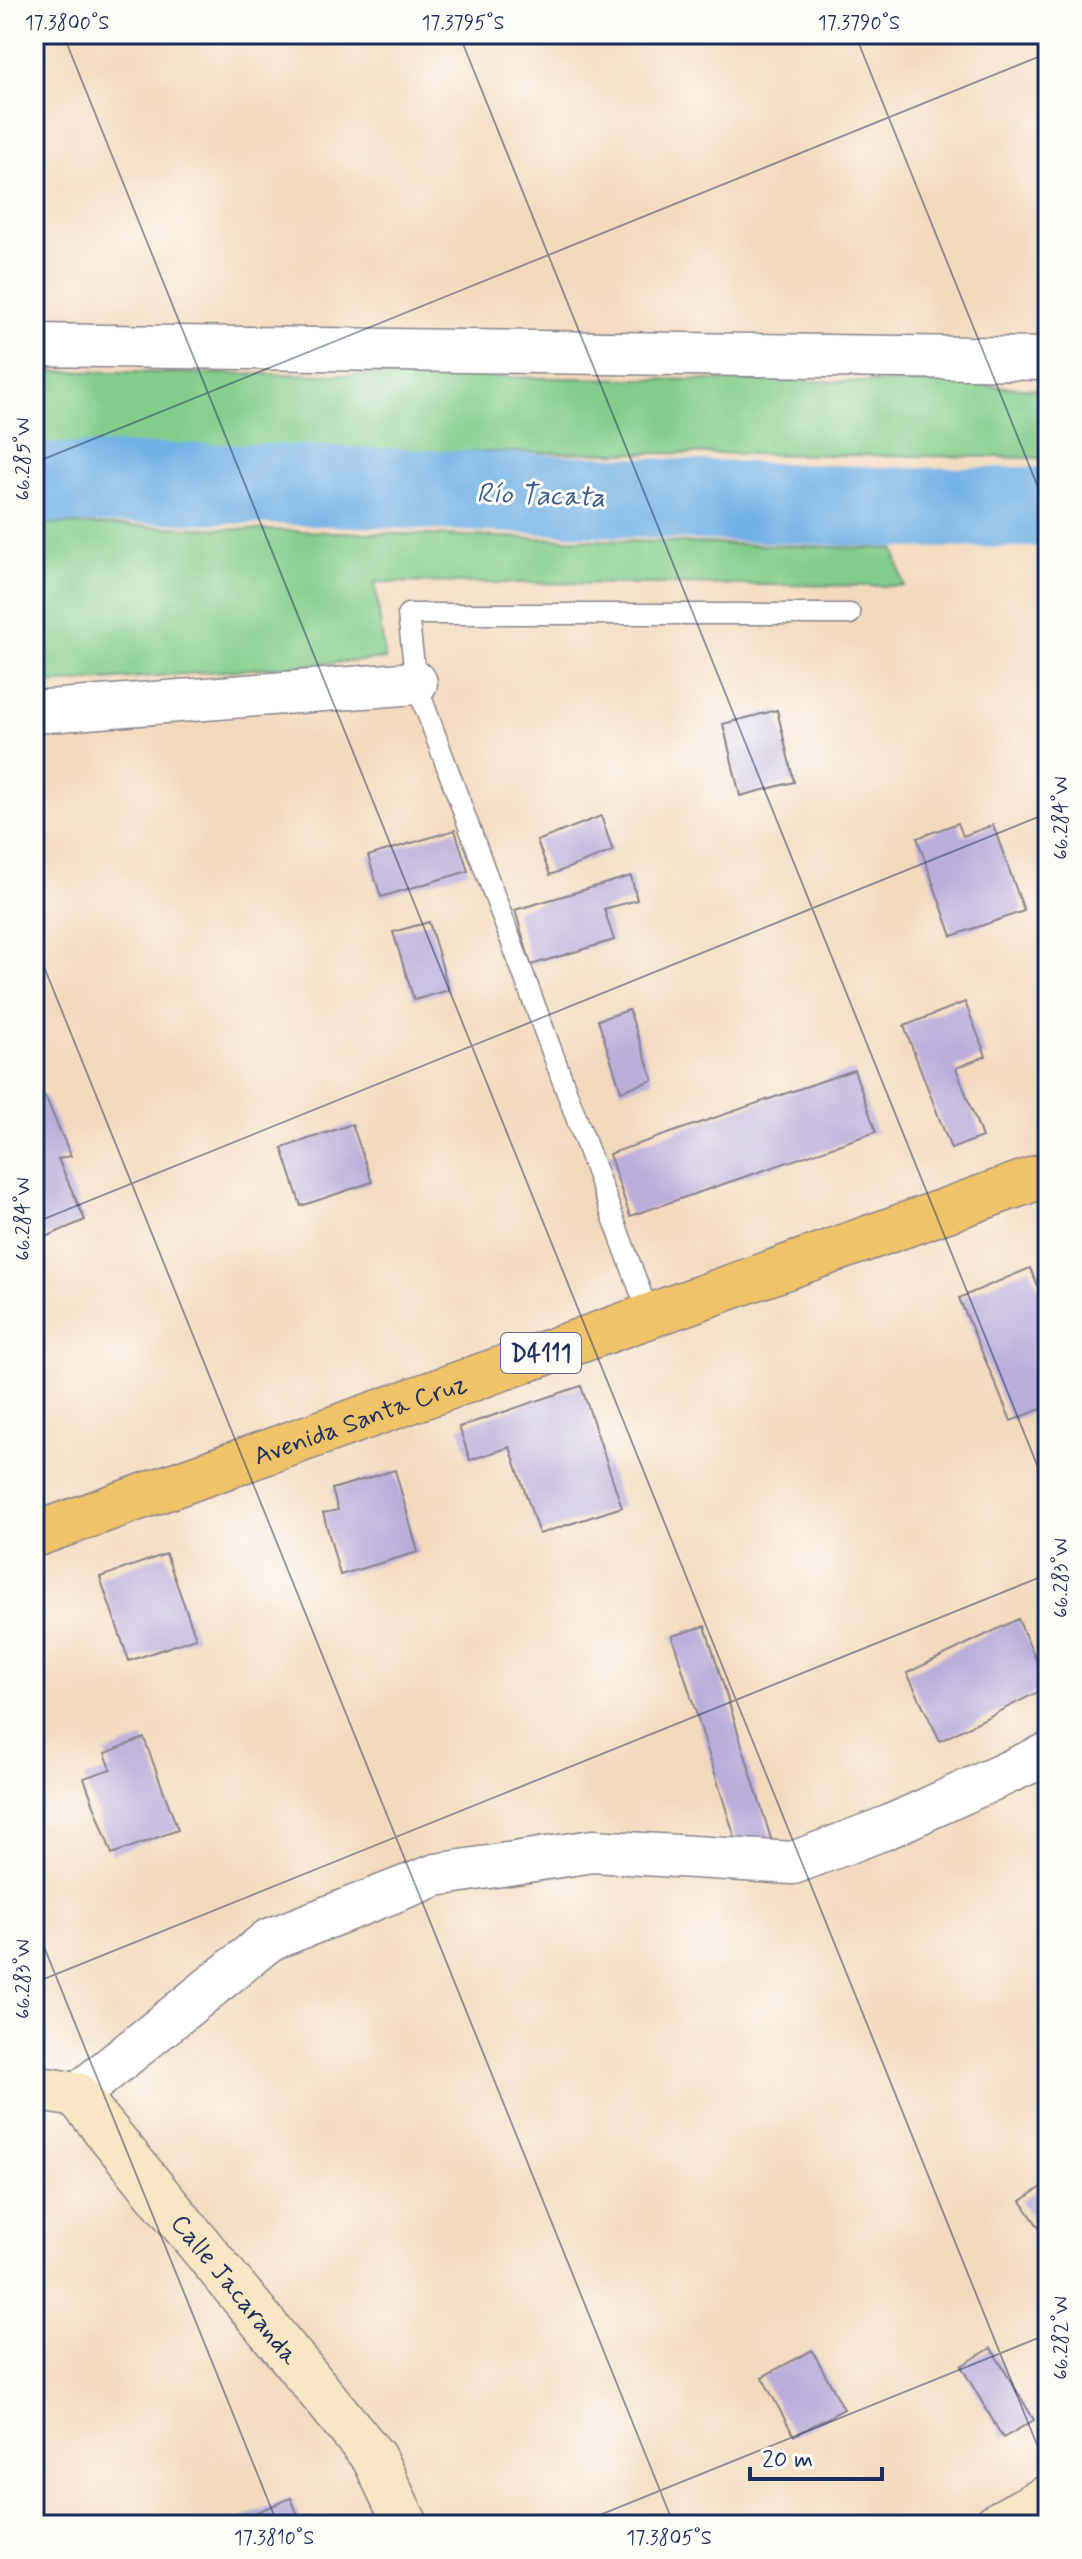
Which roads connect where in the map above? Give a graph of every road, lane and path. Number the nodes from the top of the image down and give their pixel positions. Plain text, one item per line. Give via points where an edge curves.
1 (34, 345) edge
2 (1048, 359) edge
3 (850, 614) dead end
4 (416, 683) junction
5 (34, 712) edge
6 (1048, 1174) edge
7 (649, 1315) junction
8 (34, 1535) edge
9 (1048, 1754) edge
10 (34, 2088) edge
11 (77, 2095) junction
12 (1048, 2497) edge
13 (406, 2525) edge
14 (996, 2525) edge

1 - 2 street
3 - 4 lane via 408,614
4 - 5 street
4 - 7 lane
6 - 7 main road, Avenida Santa Cruz / D4111
7 - 8 main road, Avenida Santa Cruz / D4111
9 - 11 street via 888,1827 793,1863 593,1851 436,1875 269,1940
10 - 11 main road
11 - 13 main road, Calle Jacaranda via 374,2458
12 - 14 main road

